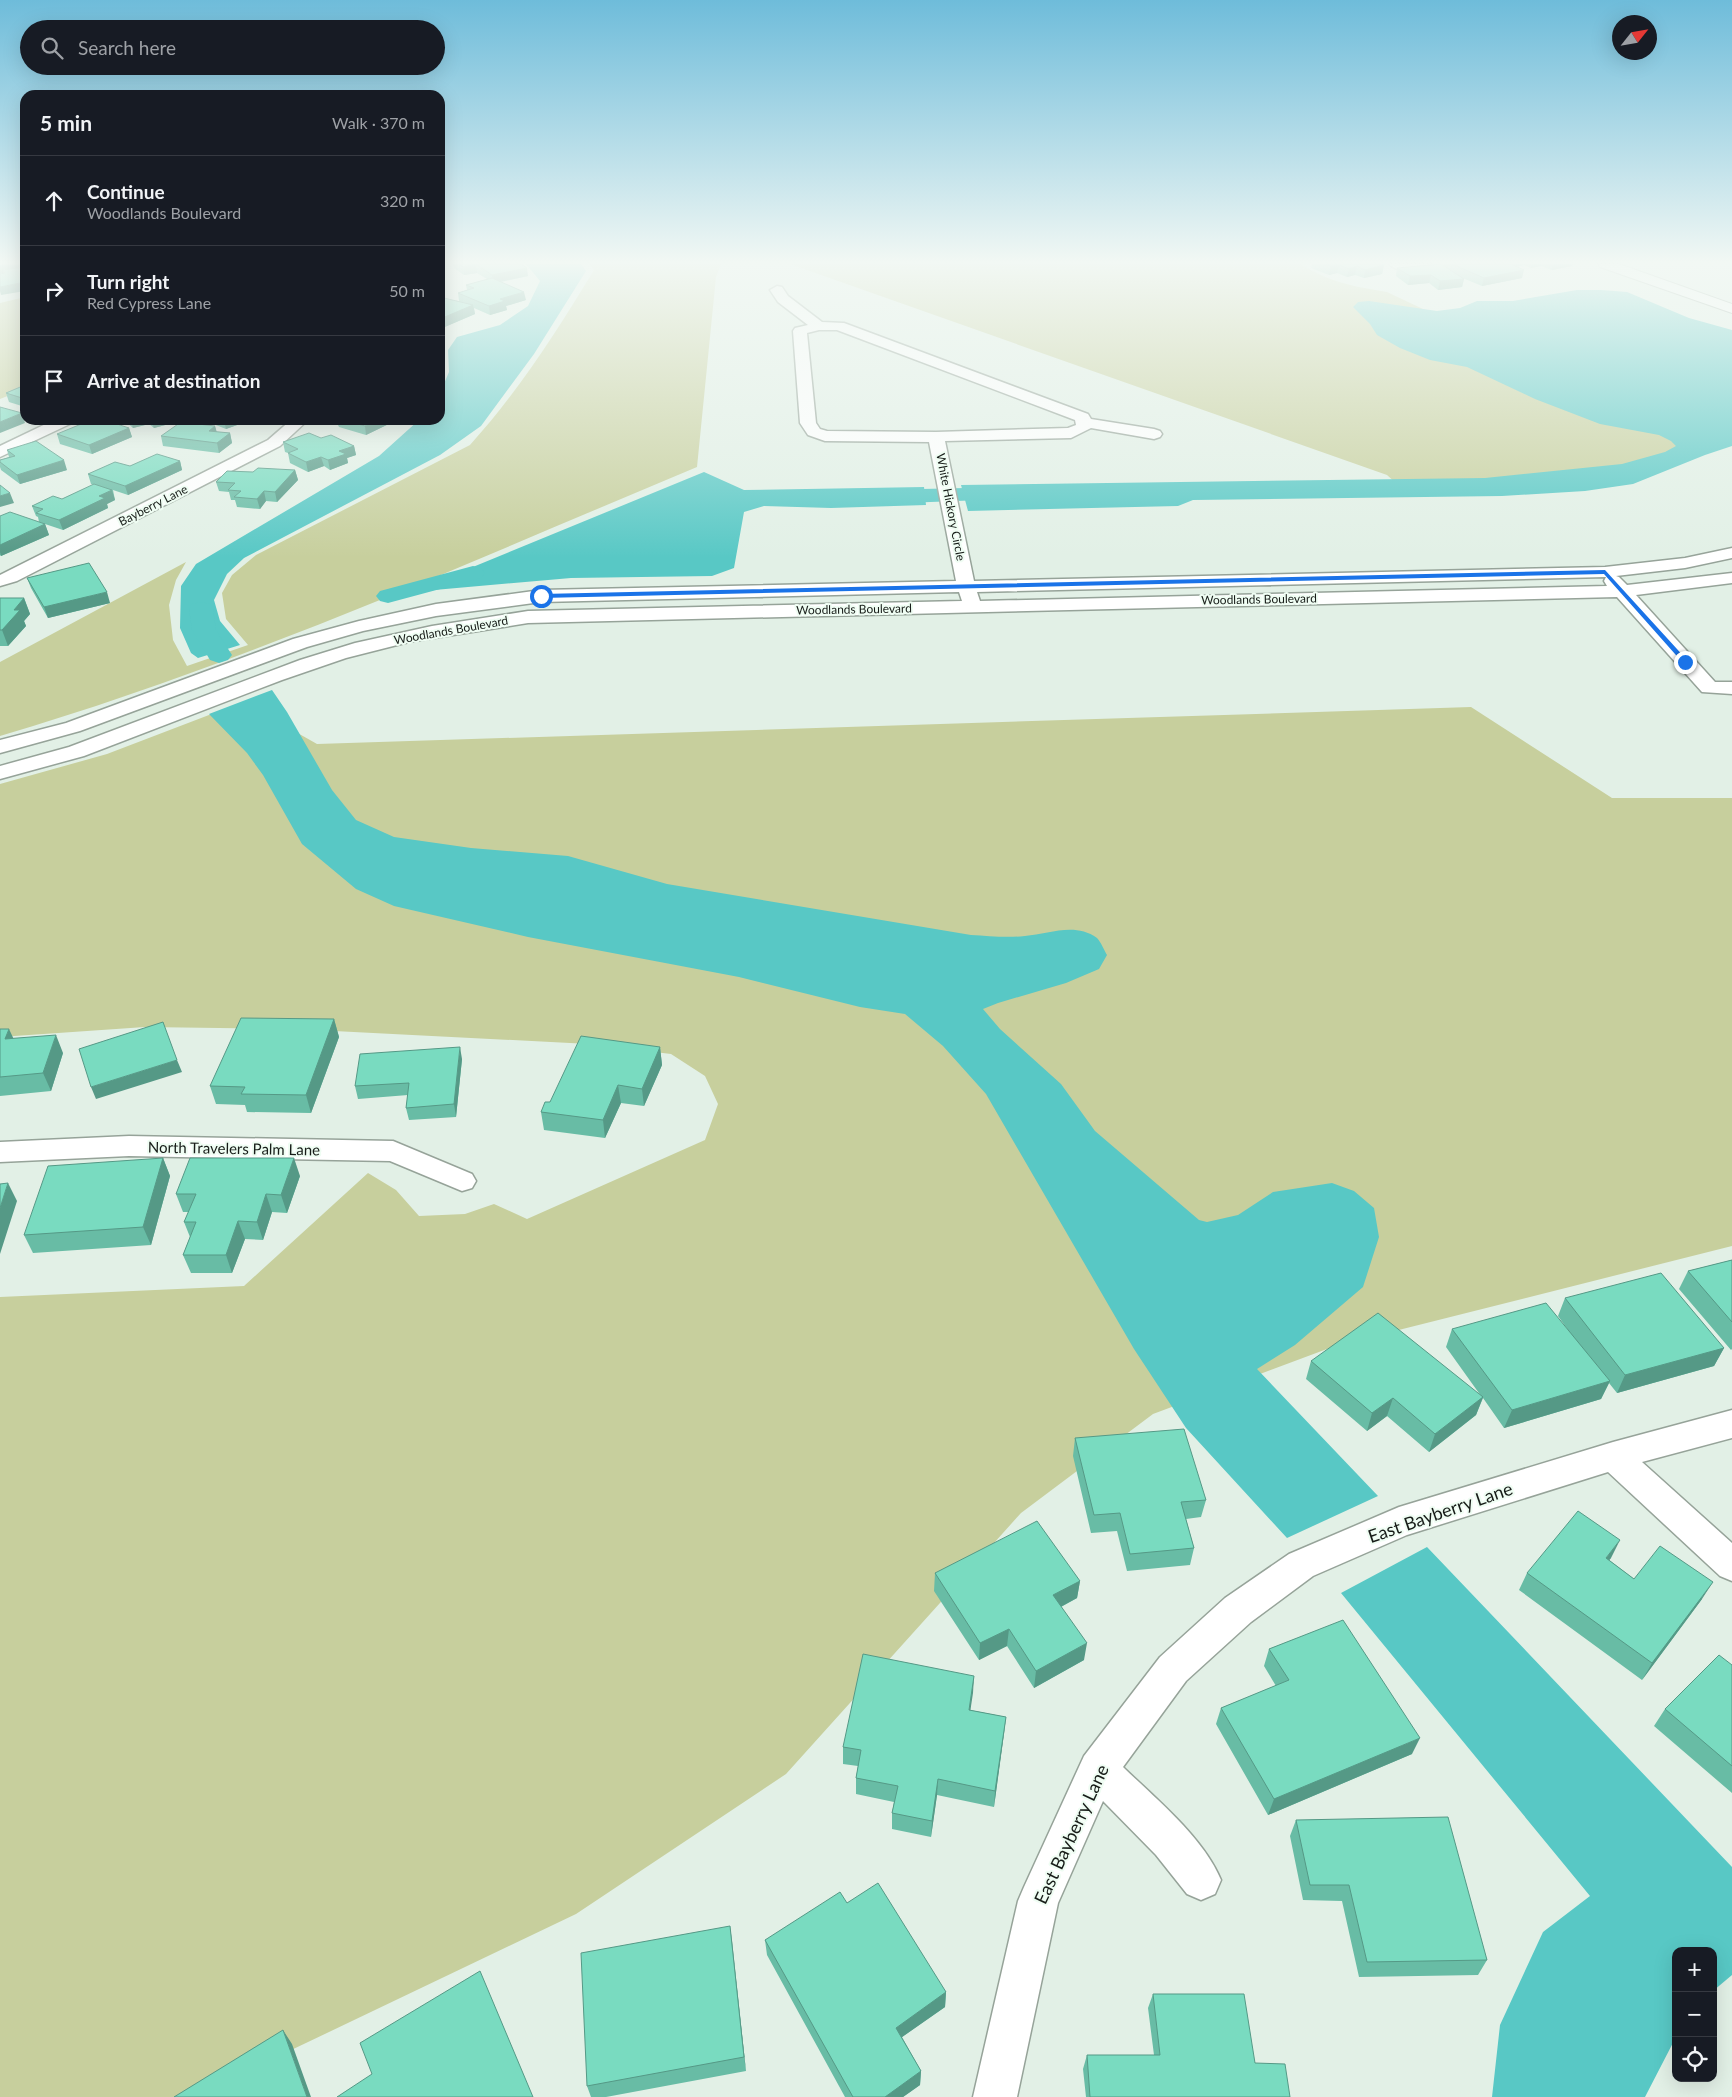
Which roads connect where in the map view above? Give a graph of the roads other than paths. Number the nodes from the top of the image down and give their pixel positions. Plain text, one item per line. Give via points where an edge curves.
1 (803, 362) edge
2 (935, 362) edge
3 (1084, 422) junction
4 (56, 425) edge
5 (294, 425) edge
6 (1154, 434) dead end
7 (936, 437) junction
8 (0, 452) edge
9 (1732, 553) edge
10 (1605, 572) junction
11 (1732, 578) edge
12 (0, 581) edge
13 (966, 586) junction
14 (1622, 591) junction
15 (973, 606) junction
16 (1732, 688) edge
17 (0, 747) edge
18 (0, 773) edge
19 (0, 1152) edge
20 (462, 1181) dead end
21 (1732, 1424) edge
22 (1613, 1456) junction
23 (1732, 1565) edge
24 (1098, 1769) junction
25 (1201, 1880) dead end
26 (995, 2097) edge

1 - 7 street, White Hickory Circle via 808,423 814,432 825,436
2 - 3 street via 1083,417
3 - 6 street
3 - 7 street, White Hickory Circle via 1084,427 1071,433
4 - 8 street
5 - 12 street, Bayberry Lane via 274,443
7 - 13 street, White Hickory Circle
9 - 10 street, Woodlands Boulevard
10 - 13 street, Woodlands Boulevard
10 - 14 street
11 - 14 street, Woodlands Boulevard
13 - 15 street, White Hickory Circle
13 - 17 street, Woodlands Boulevard via 541,596 488,601 333,633 71,728
14 - 15 street, Woodlands Boulevard
14 - 16 street via 1709,688
15 - 18 street, Woodlands Boulevard via 528,617 458,626 339,654 85,749
19 - 20 street, North Travelers Palm Lane via 129,1146 393,1151
21 - 22 street, East Bayberry Lane
22 - 23 street
22 - 24 street, East Bayberry Lane via 1399,1522 1301,1566 1238,1610 1173,1669
24 - 25 street via 1170,1841
24 - 26 street, East Bayberry Lane via 1038,1901

